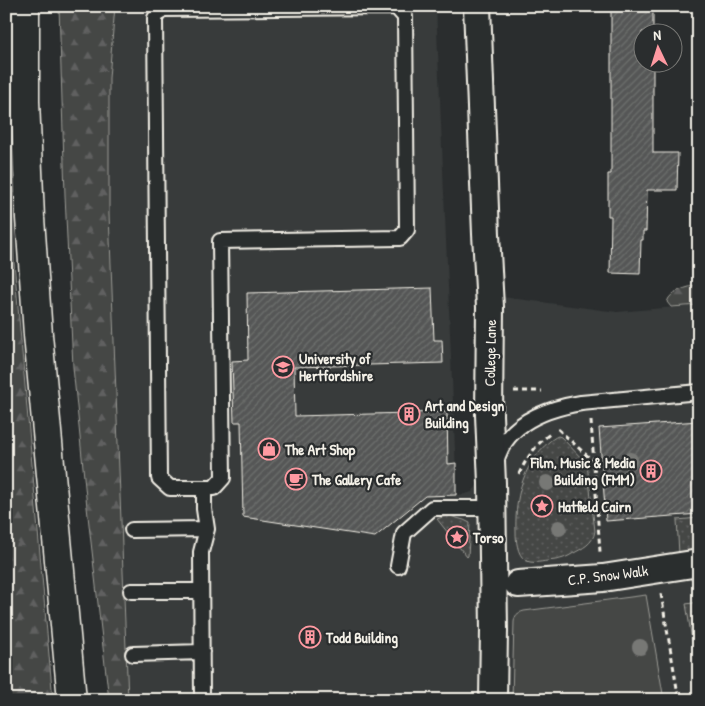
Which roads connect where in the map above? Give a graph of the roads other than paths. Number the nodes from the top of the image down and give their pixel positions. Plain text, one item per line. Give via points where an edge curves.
1 (25, 6) edge
2 (478, 6) edge
3 (699, 392) edge
4 (204, 488) junction
5 (492, 496) junction
6 (207, 529) junction
7 (132, 530) dead end
8 (699, 563) edge
9 (398, 566) dead end
10 (518, 584) dead end
11 (131, 591) dead end
12 (201, 591) junction
13 (202, 652) junction
14 (133, 654) dead end
15 (72, 700) edge
16 (202, 700) edge
17 (493, 700) edge

1 - 15 highway via 30,218
2 - 5 street, College Lane via 490,307
3 - 5 lane via 562,406 523,423 509,436 498,454
4 - 4 lane via 214,488 223,478 220,241 400,238 407,230 405,17 396,7 162,9 154,18 159,478 170,488
4 - 6 lane
5 - 9 lane via 432,508 404,533
5 - 17 street, College Lane
6 - 7 lane
6 - 12 lane via 201,552
8 - 10 street, C.P. Snow Walk via 602,578
11 - 12 lane
12 - 13 lane
13 - 14 lane
13 - 16 lane

